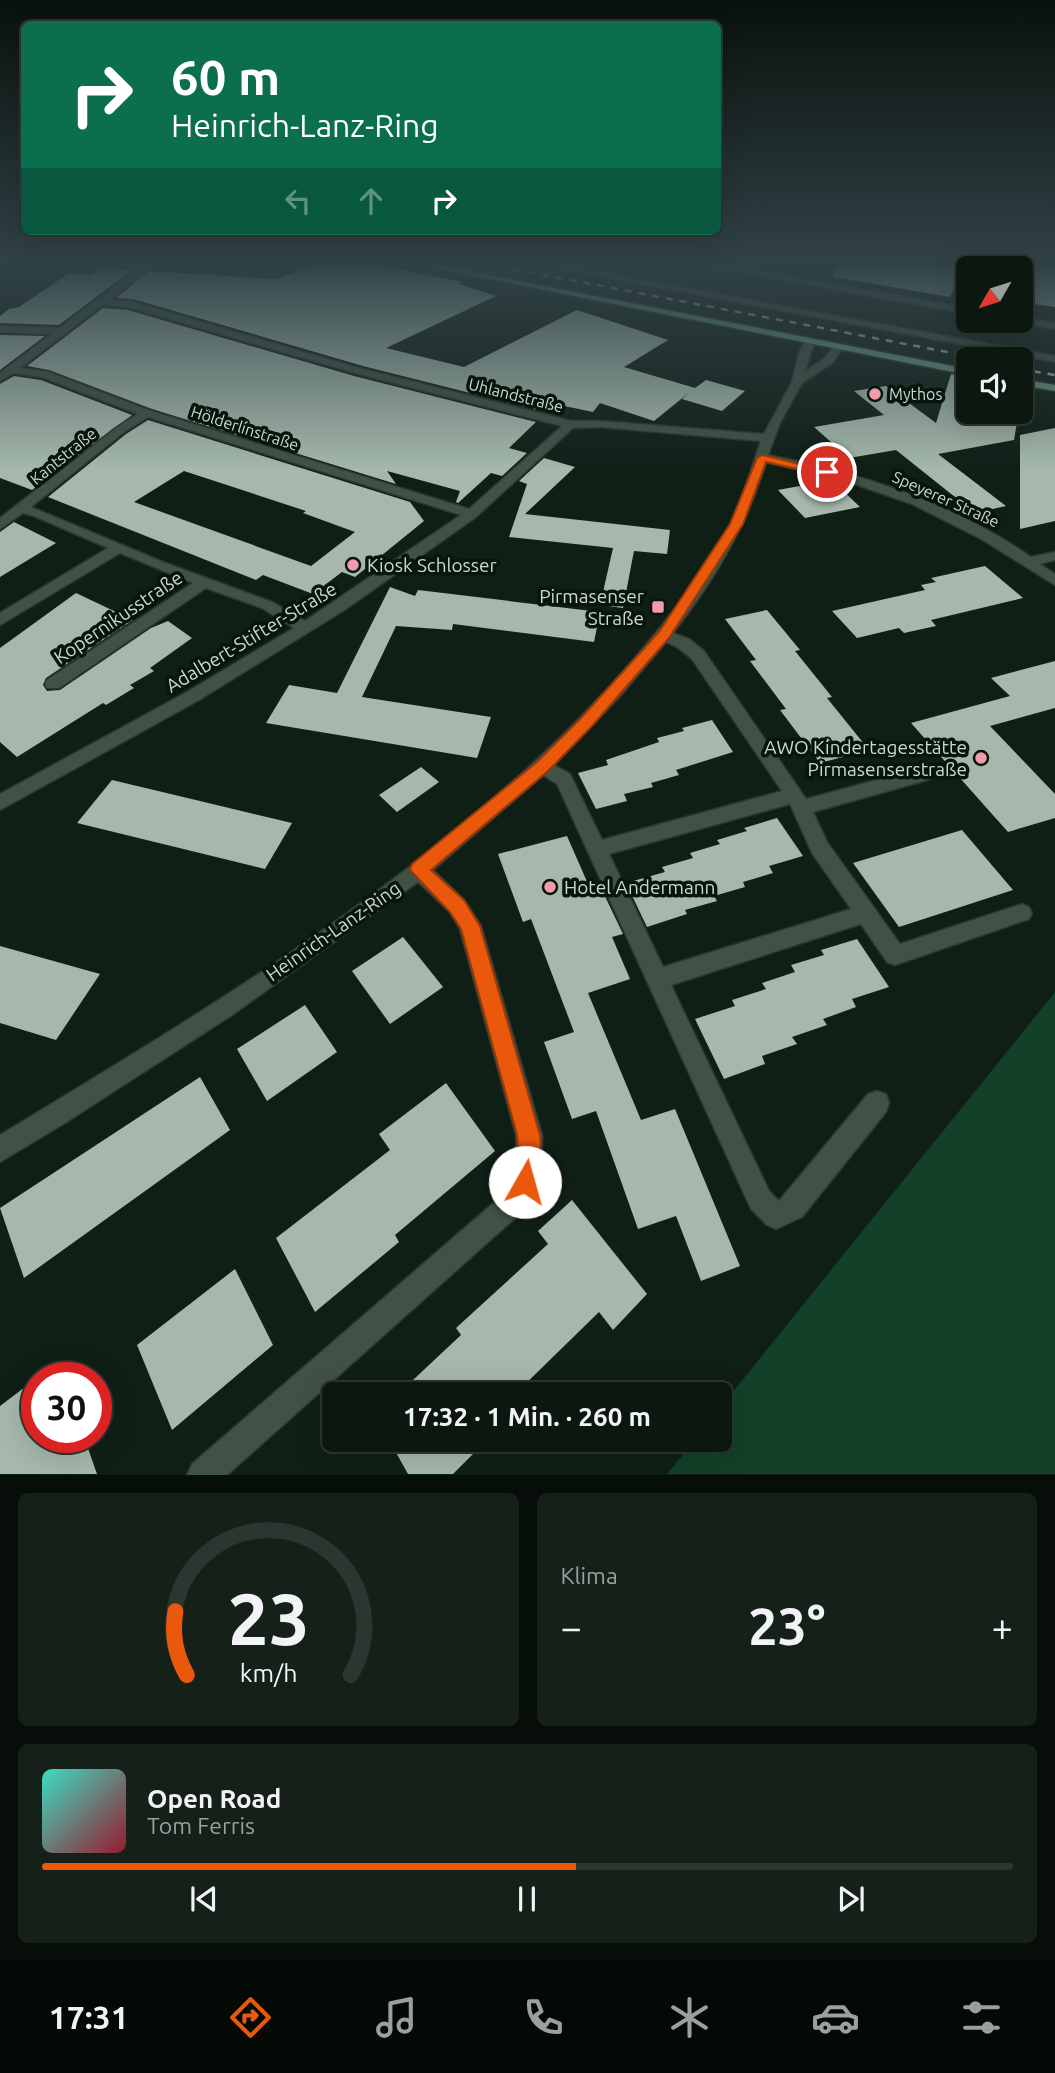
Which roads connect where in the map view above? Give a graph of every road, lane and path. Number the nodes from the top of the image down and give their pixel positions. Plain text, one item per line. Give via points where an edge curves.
1 (61, 333) edge
2 (228, 333) edge
3 (759, 333) edge
4 (913, 333) edge
5 (809, 343) junction
6 (838, 348) junction
7 (1055, 359) edge
8 (11, 370) junction
9 (956, 370) edge
10 (0, 378) edge
11 (798, 381) junction
12 (1033, 384) edge
13 (1055, 388) edge
14 (147, 413) junction
15 (570, 425) junction
16 (768, 438) junction
17 (762, 458) junction
18 (24, 509) junction
19 (471, 514) junction
20 (0, 525) edge
21 (119, 548) junction
22 (1055, 556) edge
23 (1030, 562) junction
24 (1055, 581) edge
25 (204, 582) junction
26 (0, 620) edge
27 (306, 628) junction
28 (664, 635) junction
29 (53, 684) dead end
30 (542, 766) junction
31 (925, 774) dead end
32 (799, 802) junction
33 (0, 803) edge
34 (598, 849) junction
35 (419, 870) junction
36 (1022, 913) dead end
37 (864, 914) junction
38 (658, 979) junction
39 (877, 1103) dead end
40 (0, 1149) edge
41 (203, 1475) edge

1 - 8 street
2 - 15 street, Uhlandstraße
3 - 5 main road
4 - 7 street
5 - 6 main road
5 - 11 street, Heinrich-Lanz-Ring
6 - 9 main road
6 - 11 street, Heinrich-Lanz-Ring via 828,361
8 - 10 street
8 - 14 street, Hölderlinstraße via 44,374
11 - 16 street, Heinrich-Lanz-Ring
12 - 13 main road
14 - 18 street, Kantstraße
14 - 19 street, Hölderlinstraße
15 - 16 street, Uhlandstraße
15 - 19 street, Adalbert-Stifter-Straße
16 - 17 street, Heinrich-Lanz-Ring
17 - 23 street, Speyerer Straße via 805,466 915,501 959,520
17 - 28 street, Heinrich-Lanz-Ring via 737,524
18 - 20 street, Kantstraße
18 - 21 street, Kopernikusstraße
19 - 27 street, Adalbert-Stifter-Straße
21 - 25 street, Kopernikusstraße
21 - 26 street
22 - 23 street
23 - 24 street, Speyerer Straße
25 - 27 street, Kopernikusstraße via 267,606
25 - 29 street, Kopernikusstraße
27 - 33 street, Adalbert-Stifter-Straße via 182,703
28 - 30 street, Heinrich-Lanz-Ring
28 - 32 street via 698,655
30 - 34 street via 564,779
30 - 35 street, Heinrich-Lanz-Ring
31 - 32 street
32 - 34 street
32 - 37 street via 818,847
34 - 38 street
35 - 40 street, Heinrich-Lanz-Ring via 338,932
35 - 41 street via 457,906 470,926 529,1135 531,1161 525,1182 514,1202
36 - 37 street via 895,955
37 - 38 street
38 - 39 street via 760,1200 776,1216 793,1209

